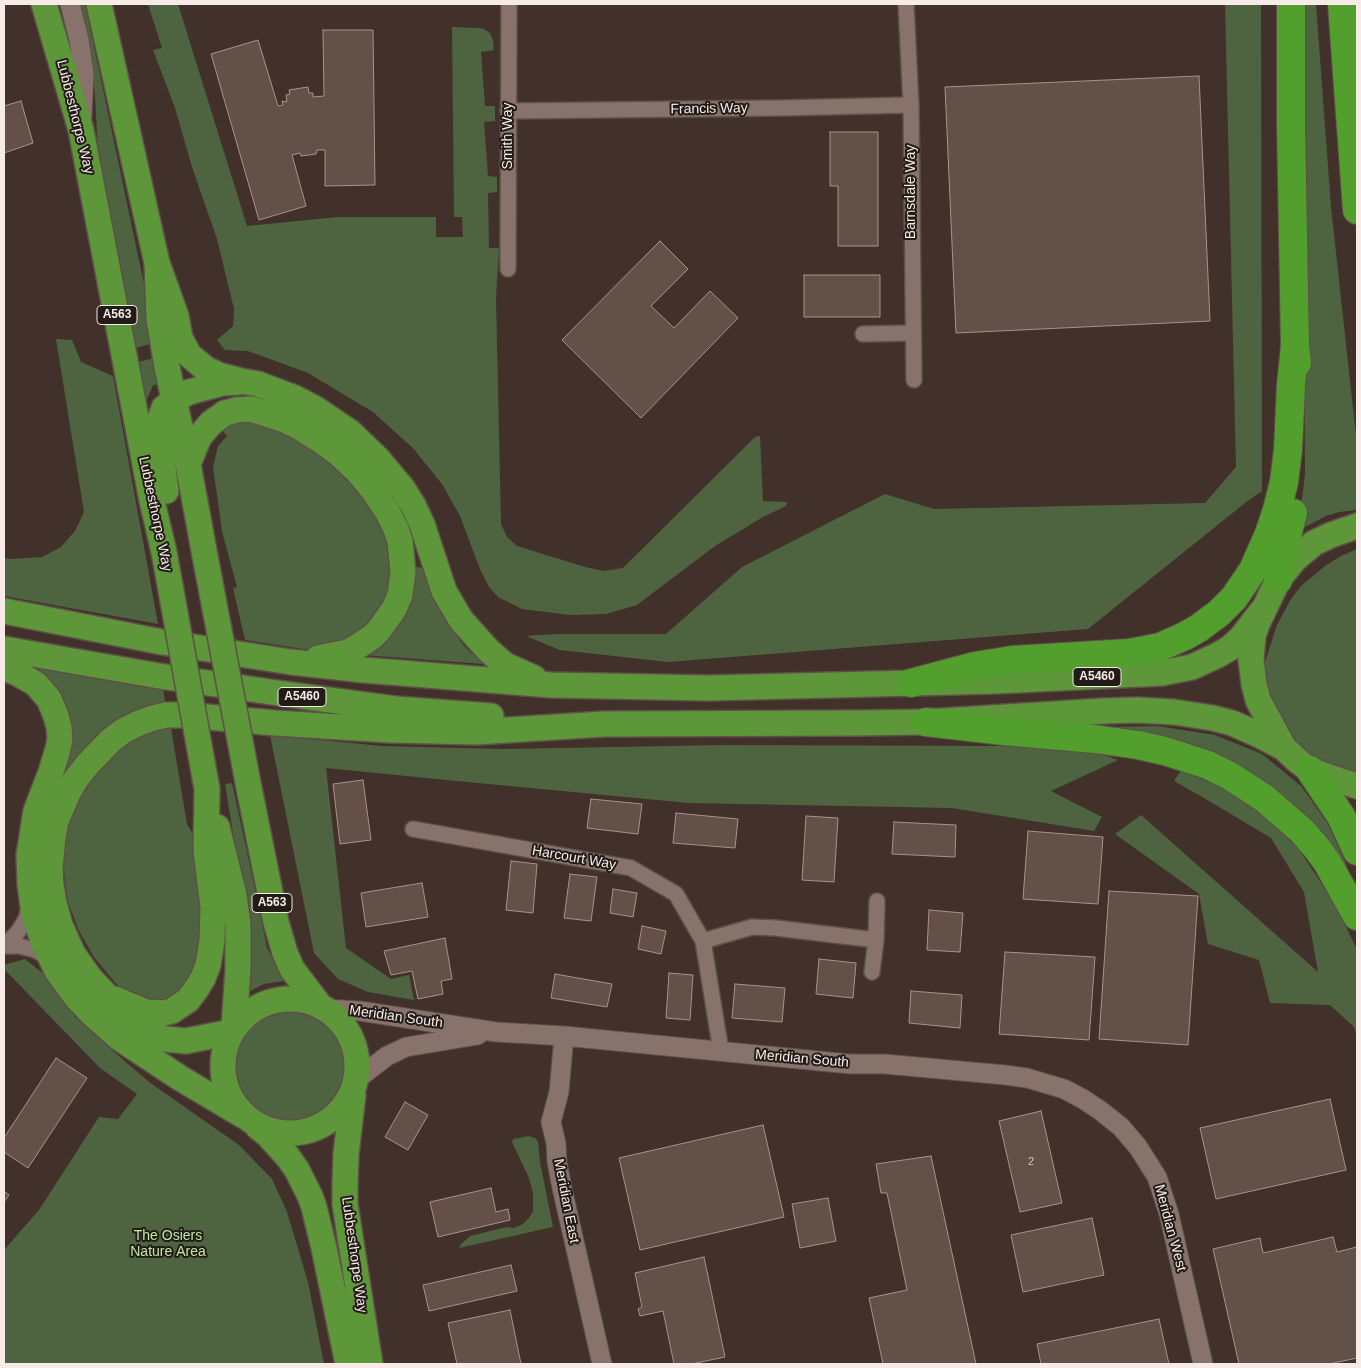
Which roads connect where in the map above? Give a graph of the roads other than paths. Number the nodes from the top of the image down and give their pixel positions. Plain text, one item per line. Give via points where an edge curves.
1 (44, 4) edge
2 (70, 4) edge
3 (99, 4) edge
4 (509, 4) edge
5 (906, 4) edge
6 (1291, 4) edge
7 (1342, 4) edge
8 (911, 104) junction
9 (508, 112) junction
10 (81, 130) junction
11 (1357, 210) edge
12 (157, 263) junction
13 (508, 269) dead end
14 (912, 333) junction
15 (863, 334) dead end
16 (1295, 346) junction
17 (914, 380) dead end
18 (241, 381) junction
19 (175, 398) junction
20 (188, 464) junction
21 (1357, 526) edge
22 (164, 552) junction
23 (1278, 580) junction
24 (1262, 611) junction
25 (4, 612) edge
26 (4, 649) edge
27 (291, 662) junction
28 (4, 668) edge
29 (911, 683) junction
30 (550, 685) junction
31 (926, 722) junction
32 (604, 724) junction
33 (1284, 748) junction
34 (1310, 770) junction
35 (1357, 786) edge
36 (206, 789) junction
37 (413, 829) dead end
38 (1357, 851) edge
39 (32, 899) junction
40 (877, 900) dead end
41 (1357, 916) edge
42 (876, 940) junction
43 (702, 941) junction
44 (52, 959) junction
45 (872, 972) dead end
46 (106, 995) junction
47 (323, 1008) junction
48 (233, 1030) junction
49 (496, 1032) junction
50 (564, 1036) junction
51 (721, 1051) junction
52 (355, 1082) junction
53 (1101, 1110) joint
54 (247, 1118) junction
55 (348, 1364) edge
56 (370, 1364) edge
57 (602, 1364) edge
58 (1203, 1364) edge

1 - 10 highway, Lubbesthorpe Way / A563
2 - 10 street via 84,73
3 - 12 highway, A563
4 - 9 street, Smith Way
5 - 8 street, Barnsdale Way
6 - 16 highway
7 - 11 highway
8 - 9 street, Francis Way
8 - 14 street, Barnsdale Way
9 - 13 street, Smith Way
10 - 22 highway, Lubbesthorpe Way / A563
12 - 18 highway, A563 via 176,316 180,338 189,355 206,369
12 - 19 highway, A563 via 158,318
14 - 15 street
14 - 17 street, Barnsdale Way
16 - 23 highway via 1300,384 1300,475
16 - 29 highway via 1287,458 1277,510 1253,570 1240,591 1219,613 1199,628 1160,647 1129,653 975,666
18 - 19 highway, A563 via 223,383
18 - 30 highway, A563 via 258,384 316,409 350,432 378,459 413,505 444,591 461,620 506,665
19 - 20 highway, A563
19 - 22 highway, A563 via 164,408 160,419 166,492
20 - 27 highway via 199,437 211,423 237,410 258,411 299,427 339,454 358,472 387,510 400,541 403,572 400,595 389,617 372,637 348,652
20 - 47 highway, A563, bridge via 276,922 292,968
21 - 23 highway via 1314,543
22 - 36 highway, Lubbesthorpe Way / A563, bridge
23 - 24 highway
24 - 29 highway, A5460 via 1230,648 1205,662 1170,672 1093,678
24 - 33 highway via 1252,648 1254,684 1258,700
25 - 27 highway, A5460 via 136,638
26 - 32 highway, A5460 via 158,676 396,709
27 - 30 highway, A5460
28 - 39 highway via 36,684 49,699 59,726 57,754 36,811 30,841
29 - 30 highway, A5460 via 709,688
31 - 32 highway, A5460
31 - 33 highway, A5460 via 1102,711 1174,712 1232,723
31 - 41 highway via 1138,745 1208,765 1264,798 1302,831 1326,862
32 - 46 highway via 476,732 275,723 185,714 166,715 139,723 110,741 76,779 56,821 51,853 50,886 60,925 73,954
33 - 34 highway
34 - 35 highway
34 - 38 highway via 1341,816
36 - 46 highway via 206,851 213,908 212,941 203,978 188,1000 163,1013 146,1012
36 - 48 highway, Lubbesthorpe Way / A563 via 234,895 238,926
37 - 43 street, Harcourt Way via 631,868 676,894
39 - 44 highway via 38,929
39 - 44 street via 26,919 4,946 35,950
40 - 42 street
42 - 43 street via 752,927
42 - 45 street
43 - 51 street, Harcourt Way
44 - 54 highway via 76,997 118,1037
46 - 48 highway via 123,1016 139,1028 165,1039 196,1040
47 - 48 highway via 293,999 274,1001 248,1013
47 - 49 street, Meridian South
47 - 52 highway via 338,1019 352,1039 356,1055
48 - 54 highway via 224,1049 223,1076 232,1102
49 - 50 street, Meridian South
49 - 52 street, Meridian South via 406,1047 386,1056
50 - 51 street, Meridian South
50 - 57 street, Meridian East via 559,1092 551,1122 562,1188
51 - 53 street, Meridian South via 850,1064 1006,1074 1064,1089
52 - 54 highway via 347,1102 335,1116 312,1130 275,1132
52 - 56 highway, Lubbesthorpe Way via 346,1154 345,1204
53 - 58 street, Meridian West via 1132,1138 1157,1177 1169,1214
54 - 55 highway, Lubbesthorpe Way via 288,1157 310,1196

